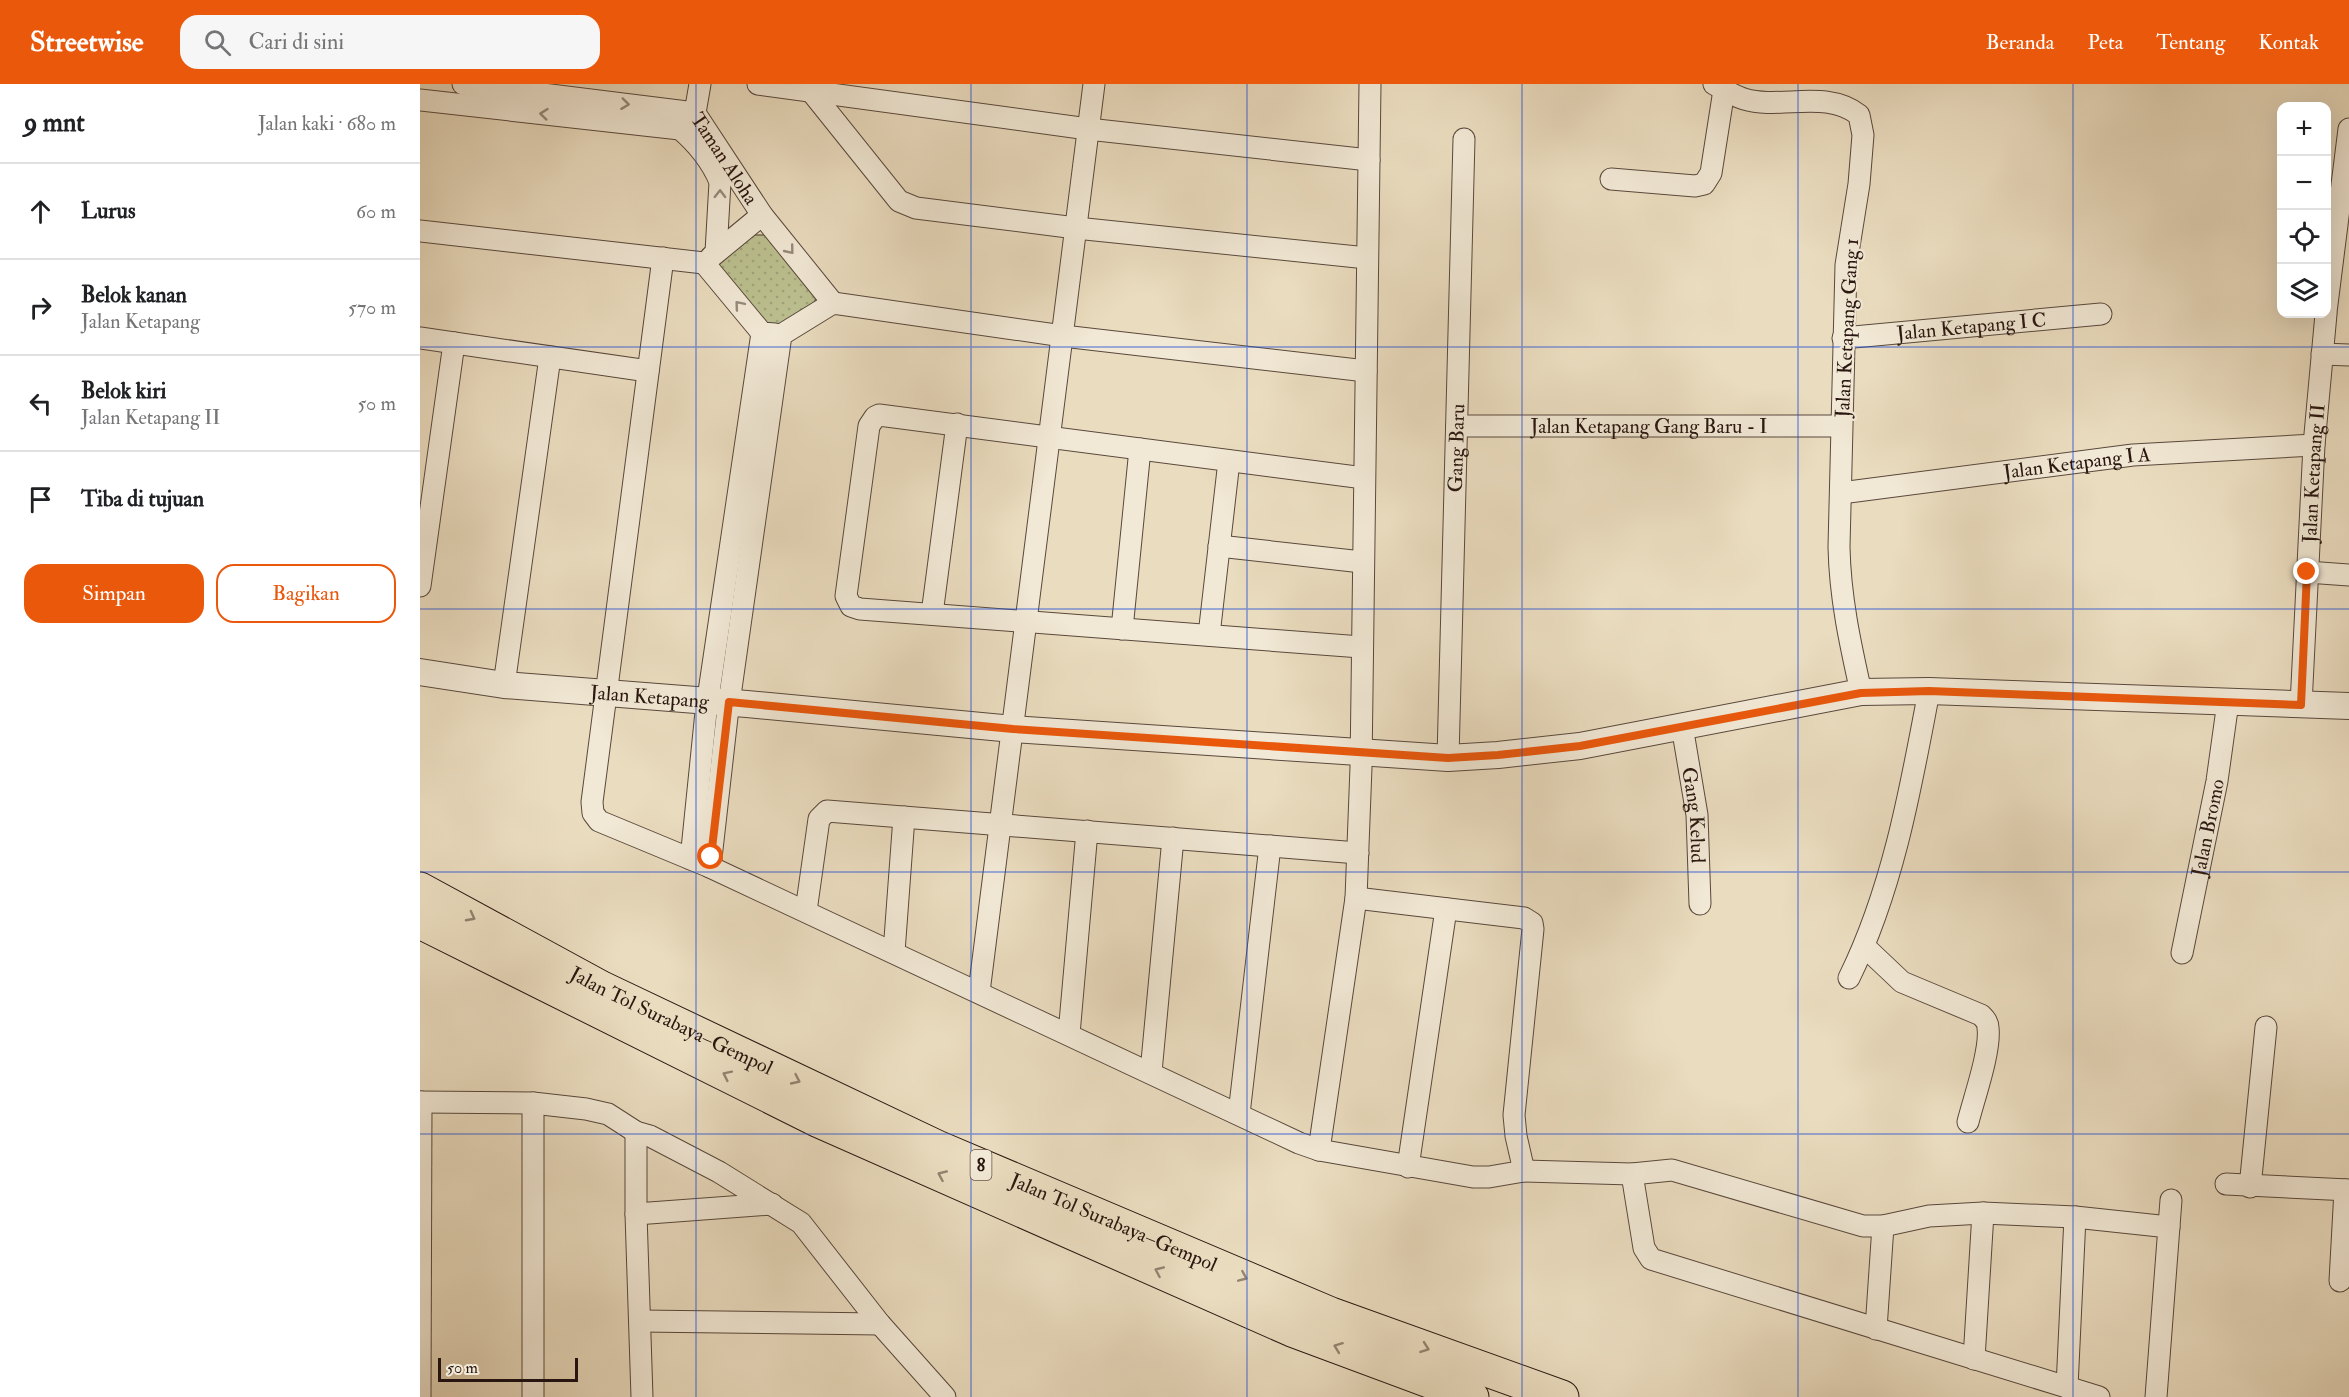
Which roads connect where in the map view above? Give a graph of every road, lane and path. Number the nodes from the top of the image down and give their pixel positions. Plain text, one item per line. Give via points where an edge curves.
1 (463, 84) edge
2 (700, 84) edge
3 (759, 84) edge
4 (1094, 84) edge
5 (1370, 84) edge
6 (1719, 87) edge
7 (810, 90) junction
8 (1803, 92) edge
9 (420, 100) edge
10 (695, 113) junction
11 (1088, 129) junction
12 (2349, 129) edge
13 (1464, 139) dead end
14 (1369, 160) junction
15 (1611, 179) dead end
16 (2344, 212) edge
17 (762, 215) junction
18 (1076, 228) junction
19 (420, 231) edge
20 (663, 258) junction
21 (710, 258) junction
22 (1367, 258) junction
23 (2331, 285) edge
24 (832, 303) junction
25 (2101, 314) dead end
26 (2326, 318) edge
27 (772, 334) junction
28 (1063, 336) junction
29 (420, 338) edge
30 (1843, 338) junction
31 (454, 343) junction
32 (2322, 354) junction
33 (2349, 354) edge
34 (550, 357) junction
35 (648, 371) junction
36 (1366, 371) junction
37 (957, 424) junction
38 (1457, 426) junction
39 (1841, 426) junction
40 (1050, 437) junction
41 (2314, 445) junction
42 (1140, 449) junction
43 (1229, 461) junction
44 (1364, 478) junction
45 (1841, 493) junction
46 (1219, 546) junction
47 (1362, 562) junction
48 (2307, 572) junction
49 (2349, 575) edge
50 (420, 586) edge
51 (932, 615) junction
52 (1026, 622) junction
53 (1122, 629) junction
54 (1209, 635) junction
55 (1361, 647) junction
56 (420, 672) edge
57 (504, 685) junction
58 (1929, 691) junction
59 (605, 692) junction
60 (1861, 693) junction
61 (718, 701) junction
62 (2228, 702) junction
63 (2301, 705) junction
64 (2349, 706) edge
65 (1682, 726) junction
66 (1013, 729) junction
67 (1360, 753) junction
68 (1448, 758) junction
69 (904, 817) junction
70 (1000, 825) junction
71 (1087, 831) junction
72 (1173, 838) junction
73 (1270, 846) junction
74 (1358, 853) junction
75 (700, 863) junction
76 (420, 889) edge
77 (1356, 898) junction
78 (1700, 904) dead end
79 (1446, 909) junction
80 (806, 911) junction
81 (420, 922) edge
82 (1865, 947) junction
83 (894, 952) junction
84 (2182, 953) dead end
85 (1849, 978) dead end
86 (979, 992) junction
87 (2266, 1027) dead end
88 (1069, 1034) junction
89 (1150, 1072) junction
90 (420, 1102) edge
91 (532, 1103) junction
92 (1239, 1114) junction
93 (1968, 1122) dead end
94 (636, 1132) junction
95 (1319, 1150) junction
96 (1408, 1167) junction
97 (1524, 1171) junction
98 (1632, 1174) junction
99 (2226, 1184) dead end
100 (2250, 1187) junction
101 (2347, 1190) edge
102 (2171, 1200) dead end
103 (772, 1204) junction
104 (1983, 1213) junction
105 (636, 1214) junction
106 (2075, 1217) junction
107 (1883, 1226) junction
108 (2169, 1227) junction
109 (2340, 1281) dead end
110 (640, 1321) junction
111 (880, 1324) junction
112 (1876, 1329) junction
113 (1974, 1359) junction
114 (2067, 1388) junction
115 (420, 1397) edge
116 (533, 1397) edge
117 (642, 1397) edge
118 (945, 1397) edge
119 (1472, 1397) edge
120 (1562, 1397) edge
121 (2098, 1397) edge
122 (2156, 1397) edge

1 -> 10 street, Taman Aloha
2 - 10 street
3 - 7 street
4 - 11 street
5 - 14 street
6 - 8 street, Jalan Ketapang Gang 1 via 1744,99 1781,103
6 - 15 street via 1711,173 1704,184
7 - 11 street
7 - 18 street via 899,201 916,208
8 - 30 street, Jalan Ketapang Gang 1 via 1849,107 1859,115 1863,135 1846,265
21 -> 9 street, Taman Aloha via 720,182 696,144 680,129
10 - 17 street, Taman Aloha
11 - 14 street
11 - 18 street
12 - 16 street, Jalan Ketapang II
13 - 38 street, Gang Baru
14 - 22 street
16 - 23 street, Jalan Ketapang II
17 - 21 street
17 -> 24 street, Taman Aloha
18 - 22 street
18 - 28 street
19 - 20 street
20 - 21 street
20 - 35 street
27 -> 21 street
22 - 36 street
24 - 27 street
24 - 28 street
25 - 30 street, Jalan Ketapang I C
26 - 32 street, Jalan Ketapang II
27 - 61 street
28 - 36 street
28 - 40 street
29 - 31 street
30 - 39 street, Jalan Ketapang Gang 1
31 - 34 street
31 - 50 street
32 - 33 street
32 - 41 street, Jalan Ketapang II
34 - 35 street
34 - 57 street
35 - 59 street
36 - 44 street
37 - 40 street
37 - 51 street
37 - 51 street via 886,415 871,421 846,596 851,606 860,609
38 - 39 street, Jalan Ketapang Gang Baru - I
38 - 68 street, Gang Baru
39 - 45 street, Jalan Ketapang Gang 1
40 - 42 street
40 - 52 street
41 - 45 street, Jalan Ketapang I A via 2133,455
41 - 48 street, Jalan Ketapang II
42 - 43 street
42 - 53 street
43 - 44 street
43 - 46 street
44 - 47 street
45 - 60 street, Jalan Ketapang Gang 1 via 1840,586
46 - 47 street
46 - 54 street
47 - 55 street
48 - 49 street
48 - 63 street, Jalan Ketapang II
51 - 52 street
52 - 53 street
52 - 66 street
53 - 54 street
54 - 55 street
55 - 67 street
56 - 57 street, Jalan Ketapang
57 - 59 street, Jalan Ketapang
58 - 60 street, Jalan Ketapang
58 - 62 street, Jalan Ketapang
58 - 82 street via 1896,848
59 - 61 street, Jalan Ketapang
59 - 75 street via 594,813 599,821
60 - 65 street, Jalan Ketapang
61 - 66 street, Jalan Ketapang
61 - 75 street
62 - 63 street, Jalan Ketapang
62 - 84 street, Jalan Bromo via 2217,782
63 - 64 street, Jalan Ketapang
65 - 68 street, Jalan Ketapang via 1580,746
65 - 78 street, Gang Kelud via 1696,815
66 - 67 street, Jalan Ketapang
66 - 70 street
67 - 68 street, Jalan Ketapang
67 - 74 street
69 - 70 street
69 - 80 street via 823,813
69 - 83 street
70 - 71 street
70 - 86 street
71 - 72 street
71 - 88 street
72 - 73 street
72 - 89 street
73 - 74 street
73 - 92 street
74 - 77 street
75 - 80 street
76 -> 120 highway, Jalan Tol Surabaya–Gempol / 8 via 602,988 937,1147 1331,1314
77 - 79 street
77 - 95 street
79 - 96 street
79 - 97 street via 1524,918 1532,923 1514,1115
80 - 83 street
119 -> 81 highway, Jalan Tol Surabaya–Gempol / 8 via 1292,1330 819,1120
82 - 85 street
82 - 93 street via 1902,982 1986,1021 1988,1044
83 - 86 street
86 - 88 street
87 - 100 street
88 - 89 street
89 - 92 street
90 - 91 street
90 - 115 street
91 - 94 street via 608,1114
91 - 116 street
92 - 95 street
94 - 103 street via 651,1136
94 - 105 street
95 - 96 street
96 - 97 street via 1473,1177
97 - 98 street
98 - 107 street via 1672,1170 1863,1226
98 - 112 street via 1644,1248 1651,1259
99 - 100 street
100 - 101 street
101 - 109 street
102 - 108 street
103 - 105 street
103 - 111 street via 801,1223
104 - 106 street
104 - 107 street via 1929,1216
104 - 113 street
105 - 110 street
106 - 108 street
106 - 114 street
107 - 112 street
108 - 122 street
110 - 111 street
110 - 117 street
111 - 118 street
112 - 113 street
113 - 114 street
114 - 121 street

